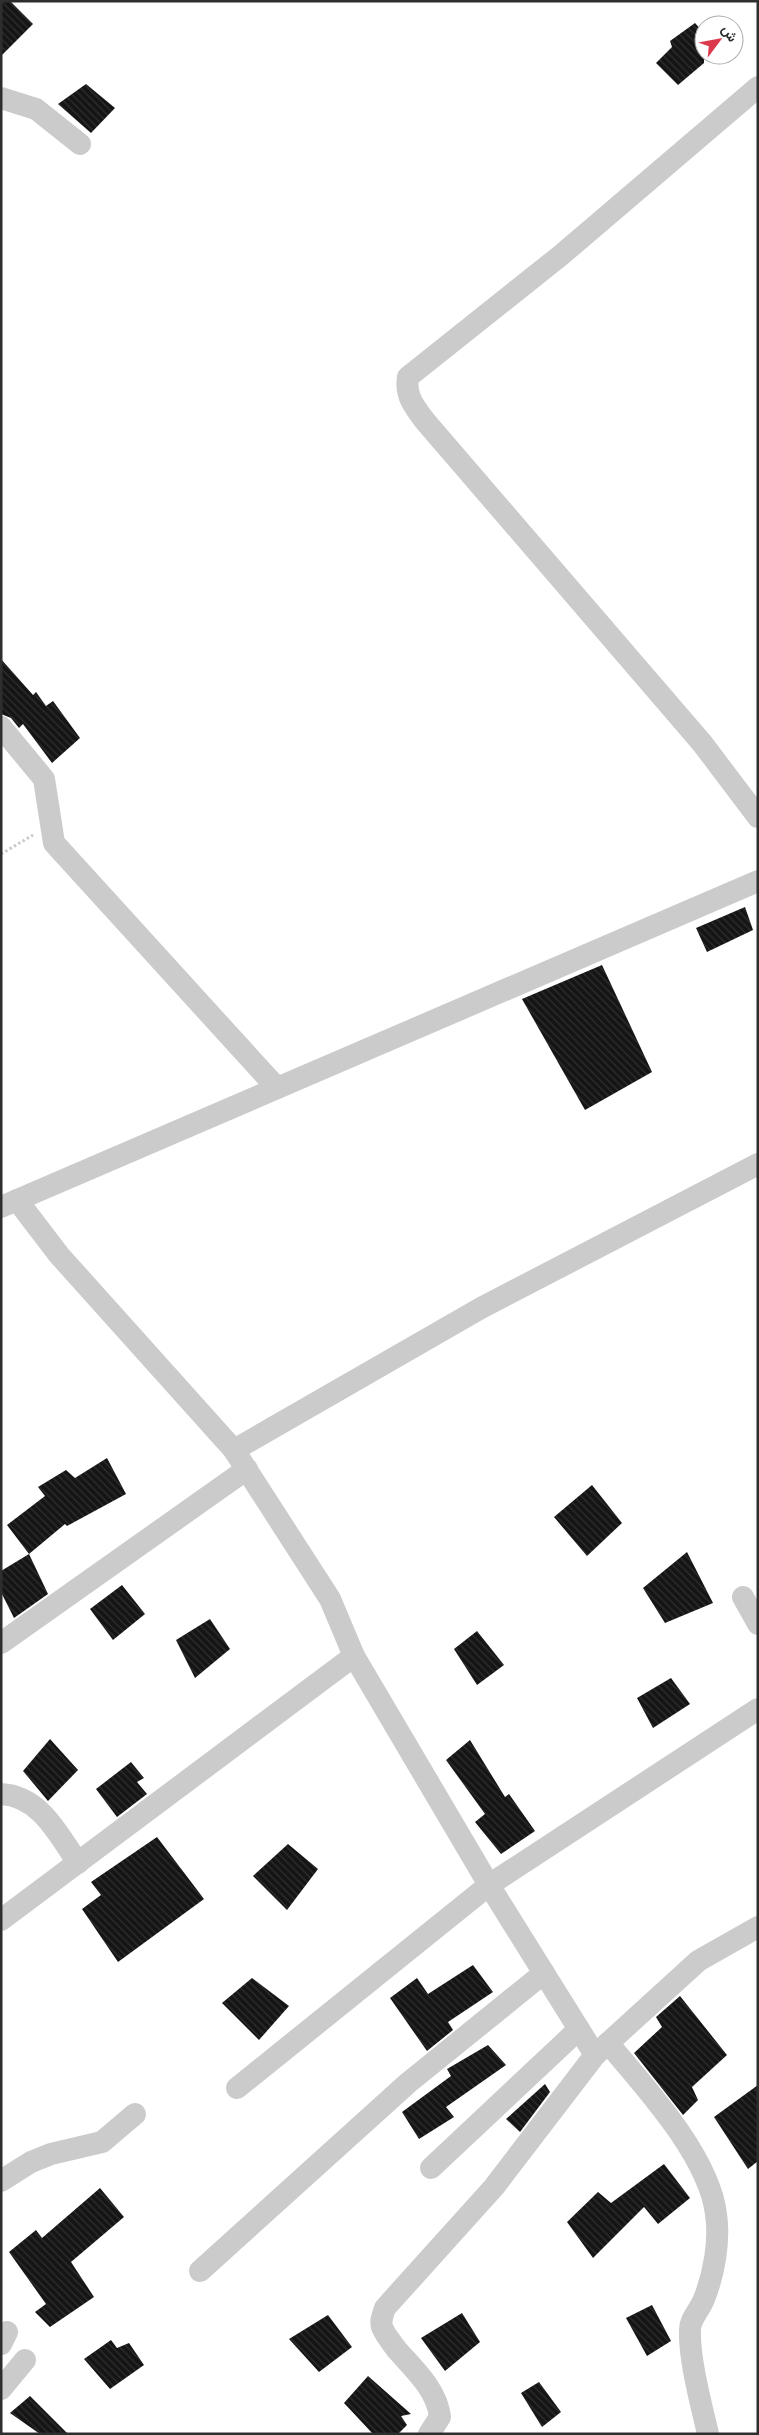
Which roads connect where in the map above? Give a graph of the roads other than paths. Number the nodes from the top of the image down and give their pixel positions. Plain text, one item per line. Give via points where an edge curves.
1 (758, 87) edge
2 (1, 98) edge
3 (80, 144) dead end
4 (1, 727) edge
5 (758, 817) edge
6 (758, 881) edge
7 (277, 1088) junction
8 (758, 1164) edge
9 (9, 1204) edge
10 (234, 1450) junction
11 (247, 1469) junction
12 (743, 1596) dead end
13 (758, 1624) edge
14 (1, 1643) edge
15 (354, 1656) junction
16 (758, 1709) edge
17 (1, 1794) edge
18 (78, 1863) junction
19 (489, 1885) junction
20 (1, 1920) edge
21 (758, 1927) edge
22 (544, 1973) junction
23 (579, 2029) junction
24 (602, 2049) junction
25 (237, 2088) dead end
26 (135, 2114) dead end
27 (431, 2168) dead end
28 (1, 2181) edge
29 (200, 2270) dead end
30 (25, 2360) dead end
31 (1, 2388) edge
32 (429, 2434) edge
33 (708, 2434) edge

1 - 5 street via 560,256 408,377 406,388 411,402 425,421 702,743
2 - 3 street via 36,109
4 - 7 street via 44,779 54,844
6 - 7 street
7 - 9 street
8 - 10 street via 481,1308
9 - 10 street
10 - 11 street
11 - 14 street
11 - 15 street via 330,1599
12 - 13 street
15 - 18 street
15 - 19 street
16 - 19 street
17 - 18 street via 26,1800 46,1816
18 - 20 street
19 - 22 street
19 - 25 street
21 - 24 street via 698,1961
22 - 23 street
22 - 29 street via 408,2083
23 - 24 street
23 - 27 street
24 - 32 street via 494,2187 385,2308 382,2327 439,2403 440,2417
24 - 33 street via 645,2086 708,2179 716,2214 715,2252 711,2279 690,2328
26 - 28 street via 102,2142 51,2154
30 - 31 street

